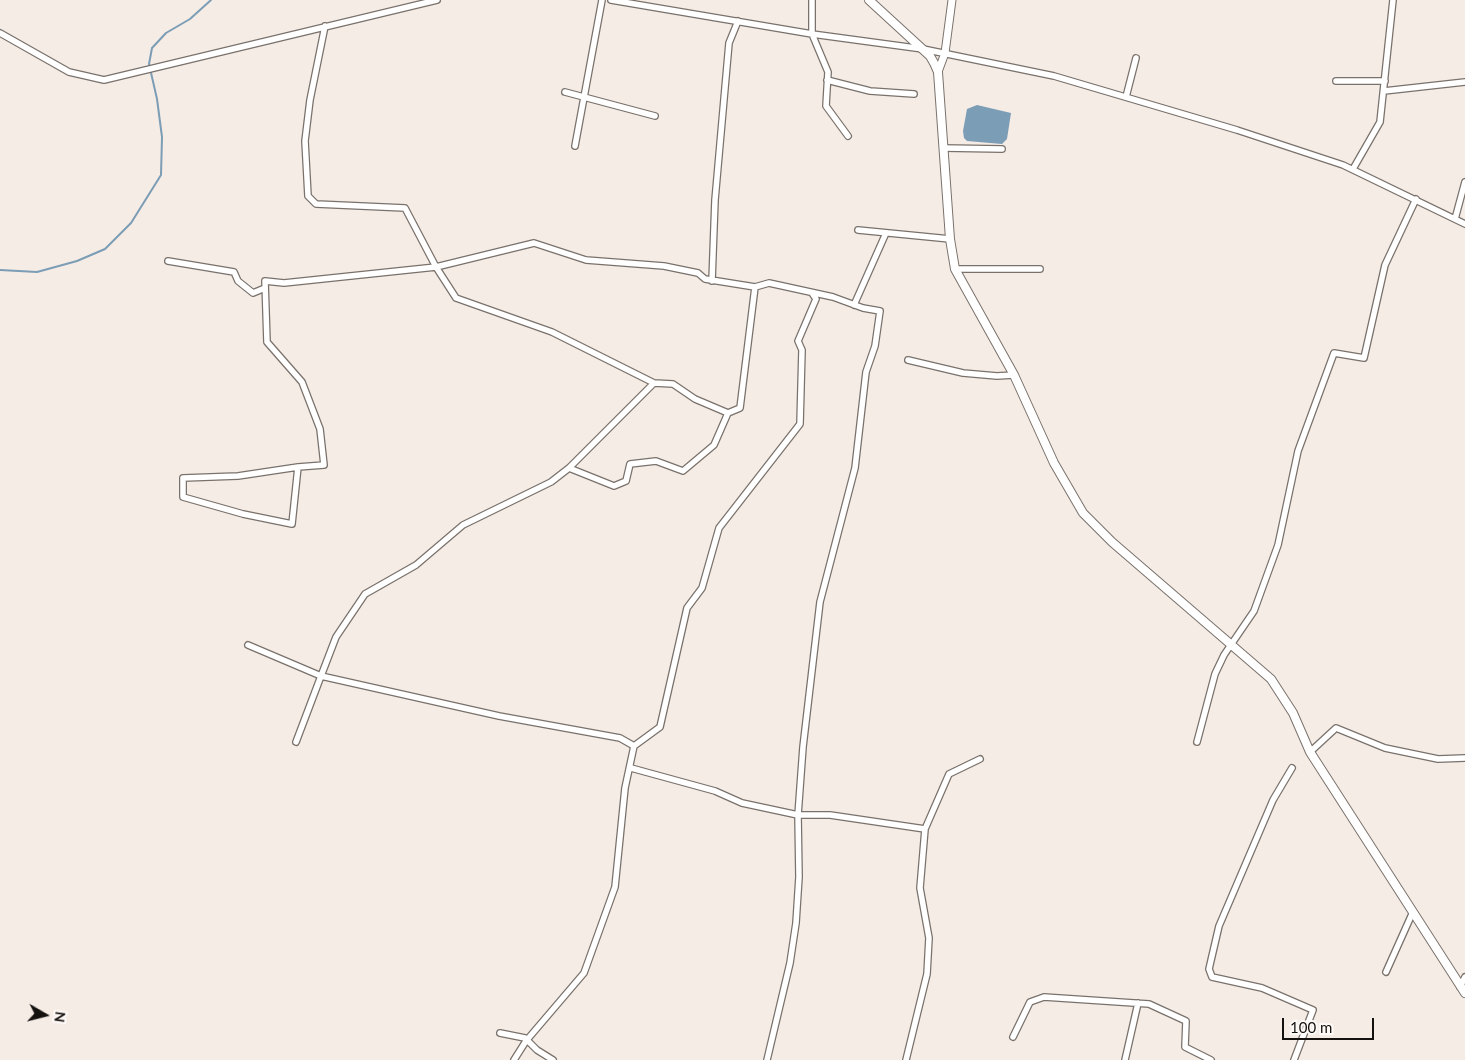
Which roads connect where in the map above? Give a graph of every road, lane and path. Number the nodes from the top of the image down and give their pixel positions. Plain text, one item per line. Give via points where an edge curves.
1 (437, 0) edge
2 (602, 0) edge
3 (611, 0) edge
4 (812, 0) edge
5 (869, 0) edge
6 (952, 0) edge
7 (1393, 0) edge
8 (738, 21) junction
9 (325, 26) junction
10 (0, 33) edge
11 (812, 34) junction
12 (923, 49) junction
13 (945, 53) junction
14 (1136, 58) dead end
15 (938, 72) junction
16 (827, 80) junction
17 (1336, 81) dead end
18 (1385, 82) junction
19 (1465, 82) edge
20 (1384, 91) junction
21 (565, 92) dead end
22 (914, 94) dead end
23 (586, 96) junction
24 (1126, 97) junction
25 (655, 116) dead end
26 (848, 136) dead end
27 (575, 146) dead end
28 (943, 148) junction
29 (1002, 149) dead end
30 (1353, 169) junction
31 (1465, 182) edge
32 (1416, 198) junction
33 (1455, 219) junction
34 (1465, 224) edge
35 (858, 230) dead end
36 (886, 233) junction
37 (950, 239) junction
38 (168, 261) dead end
39 (436, 267) junction
40 (955, 269) junction
41 (1040, 270) dead end
42 (712, 280) junction
43 (755, 287) junction
44 (265, 288) junction
45 (812, 293) junction
46 (854, 305) junction
47 (908, 360) dead end
48 (1014, 375) junction
49 (654, 383) junction
50 (728, 413) junction
51 (298, 467) junction
52 (569, 468) junction
53 (248, 645) dead end
54 (1231, 645) junction
55 (321, 676) junction
56 (296, 742) dead end
57 (1198, 742) dead end
58 (634, 746) junction
59 (1310, 752) junction
60 (1465, 758) edge
61 (980, 759) dead end
62 (631, 768) junction
63 (1292, 768) dead end
64 (798, 815) junction
65 (925, 829) junction
66 (1412, 914) junction
67 (1386, 972) dead end
68 (1465, 977) edge
69 (1463, 990) edge
70 (1138, 1003) junction
71 (500, 1033) dead end
72 (1013, 1037) dead end
73 (526, 1041) junction
74 (514, 1060) edge
75 (553, 1060) edge
76 (766, 1060) edge
77 (906, 1060) edge
78 (1125, 1060) edge
79 (1211, 1060) edge
80 (1294, 1060) edge

1 - 9 street
2 - 23 street
3 - 8 street
4 - 11 street
5 - 12 main road
6 - 13 street
7 - 18 street
8 - 11 street
8 - 42 street via 729,43 715,200
9 - 10 street via 116,79 88,78 69,72
9 - 39 street via 305,141 308,196 316,204 405,208
11 - 12 street
11 - 16 street via 828,72
12 - 13 street
12 - 15 main road
13 - 15 street
13 - 24 street via 1054,76
14 - 24 street
15 - 28 main road
16 - 22 street via 870,90
16 - 26 street via 826,106
17 - 18 street
18 - 20 street
19 - 20 street
20 - 30 street via 1380,122
21 - 23 street
23 - 25 street
23 - 27 street
24 - 30 street
28 - 29 street
28 - 37 main road
30 - 32 street
31 - 33 street
32 - 33 street
32 - 54 street via 1385,266 1364,358 1334,353 1298,451 1278,545 1254,611
33 - 34 street
35 - 36 street
36 - 37 street
36 - 46 street
37 - 40 main road
38 - 44 street via 234,272 238,281 253,293
39 - 42 street via 534,243 586,260 664,266 698,273 704,279
39 - 44 street via 284,283 265,281
39 - 49 street via 456,298 552,332
40 - 41 street
40 - 48 main road
42 - 43 street
43 - 45 street via 769,283
43 - 50 street via 740,408
44 - 51 street via 266,342 302,382 320,430 324,465
45 - 46 street
45 - 58 street via 816,299 798,341 802,350 800,424 719,528 702,588 687,608 660,727
46 - 64 street via 880,311 875,346 866,372 855,468 820,602
47 - 48 street via 963,372
48 - 54 main road via 1054,462 1083,513
49 - 50 street via 673,384 695,399
49 - 52 street
50 - 52 street via 714,445 683,471 656,461 630,464 626,481 614,486
51 - 51 street via 238,476 183,478 182,497 292,524
52 - 55 street via 551,482 463,525 416,565 365,594 336,637
53 - 55 street
54 - 57 street via 1215,674
54 - 59 main road via 1271,679 1293,713
55 - 56 street
55 - 58 street via 499,716 620,738
58 - 62 street
59 - 60 street via 1336,728 1384,748 1438,759
59 - 66 main road
61 - 65 street via 949,774
62 - 64 street via 716,792 742,803
62 - 73 street via 625,788 615,887 584,973
63 - 80 street via 1273,800 1219,926 1209,969 1212,977 1262,988 1313,1010
64 - 65 street via 830,815
64 - 76 street via 796,923 790,963
65 - 77 street via 920,888 928,938 927,974
66 - 67 street
66 - 69 main road
68 - 69 street
70 - 72 street via 1044,997 1030,1002
70 - 78 street
70 - 79 street via 1150,1004 1186,1021 1185,1047
71 - 73 street via 525,1038
73 - 74 street
73 - 75 street

